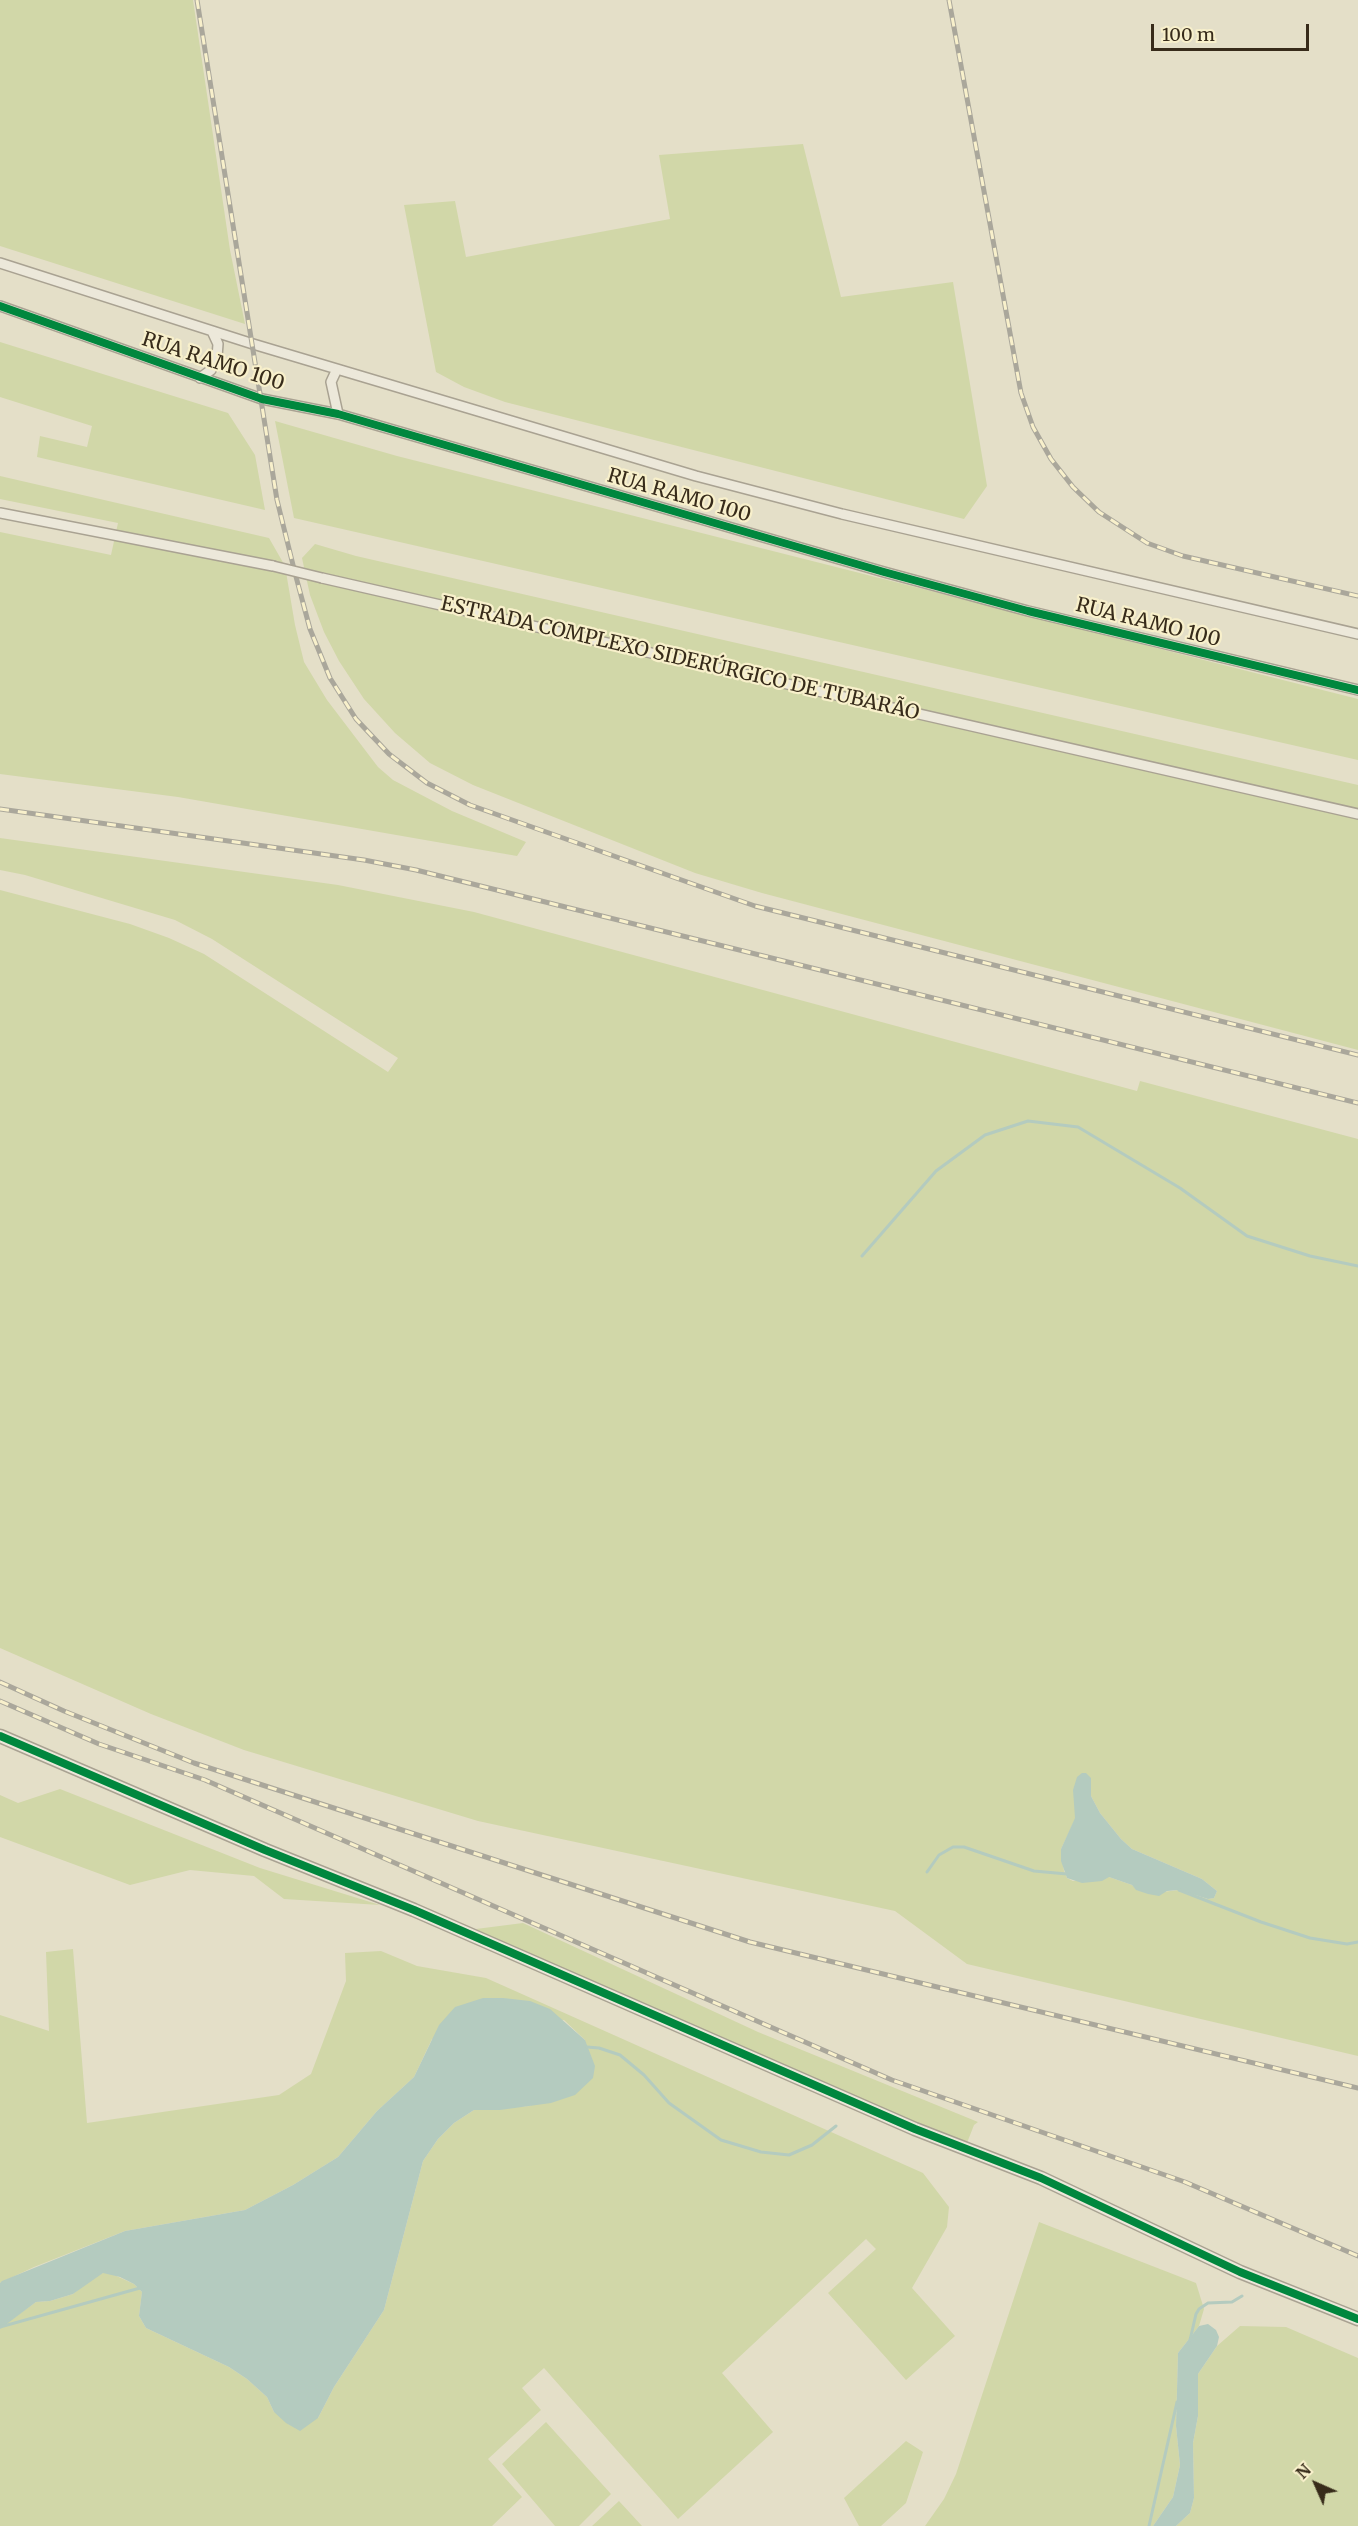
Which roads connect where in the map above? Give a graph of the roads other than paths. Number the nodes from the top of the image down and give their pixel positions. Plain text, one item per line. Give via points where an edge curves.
1 (0, 263) edge
2 (0, 306) edge
3 (212, 331) junction
4 (337, 369) junction
5 (200, 378) junction
6 (338, 414) junction
7 (0, 513) edge
8 (1358, 634) edge
9 (1358, 690) edge
10 (1358, 814) edge
11 (0, 1736) edge
12 (1358, 2319) edge

1 - 3 street, RUA RAMO 100
2 - 5 street, RUA RAMO 100
3 - 4 street, RUA RAMO 100
3 - 5 street via 218,344 217,357 211,370
4 - 6 street via 330,382
4 - 8 street, RUA RAMO 100 via 549,434 842,514
5 - 6 street, RUA RAMO 100 via 262,399
6 - 9 street, RUA RAMO 100 via 928,584
7 - 10 street, ESTRADA COMPLEXO SIDERÚRGICO DE TUBARÃO, bridge via 273,566
11 - 12 street via 265,1851 414,1910 904,2124 1041,2178 1240,2272

